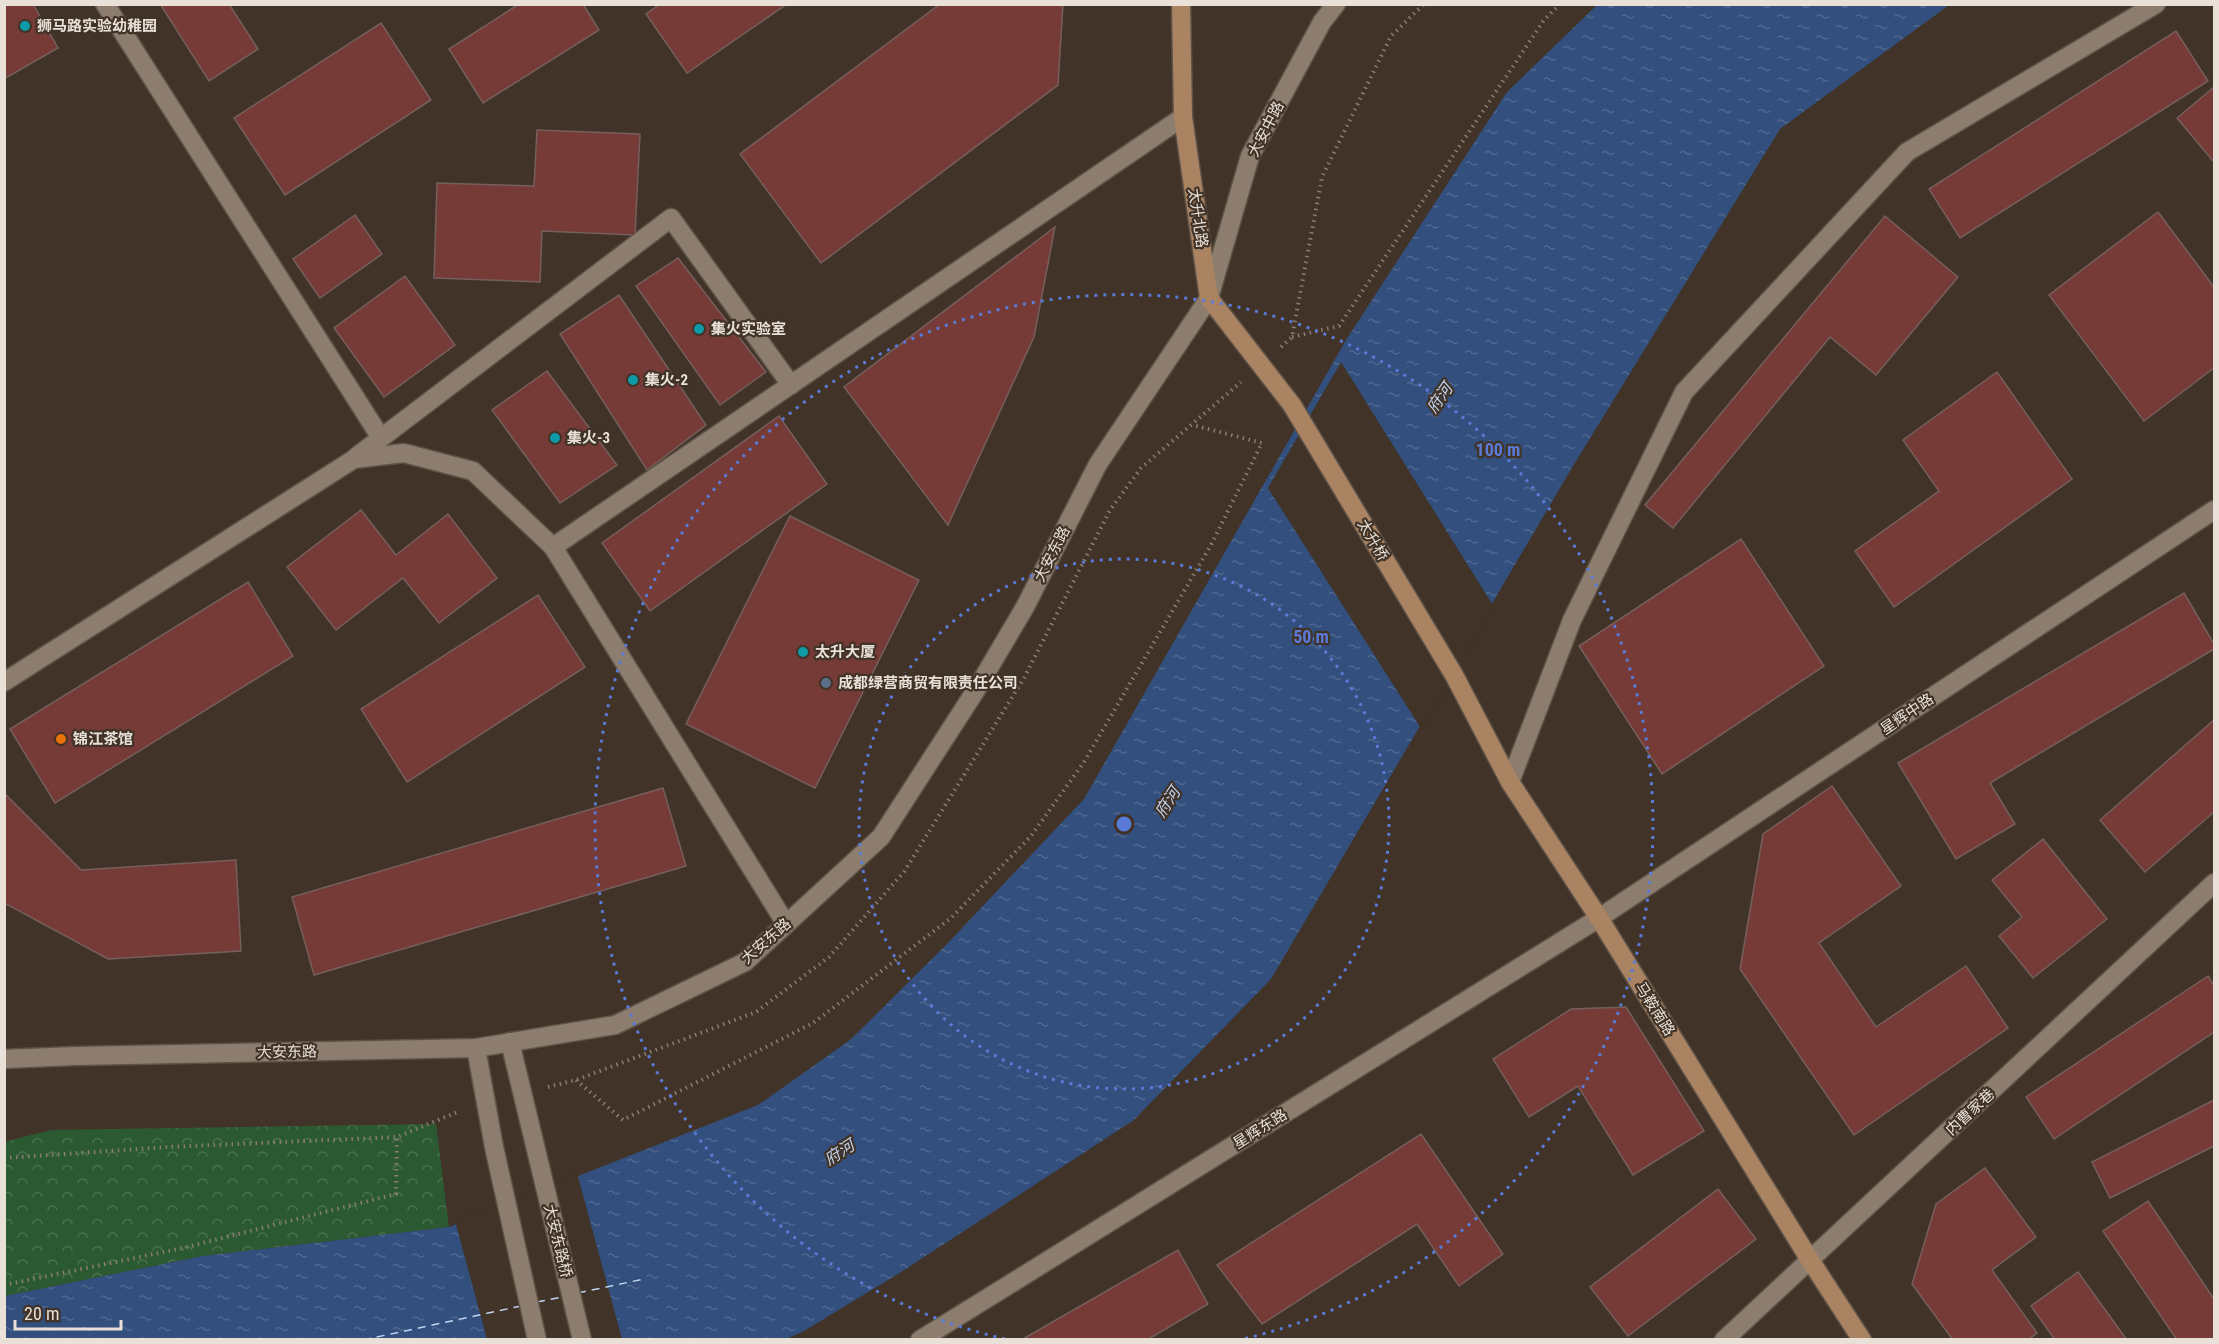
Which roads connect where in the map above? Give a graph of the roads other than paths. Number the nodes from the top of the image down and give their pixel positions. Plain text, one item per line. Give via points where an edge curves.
1 (105, 4) edge
2 (1181, 4) edge
3 (1336, 4) edge
4 (2156, 4) edge
5 (1183, 117) junction
6 (1209, 298) junction
7 (790, 385) junction
8 (1292, 405) joint
9 (381, 438) junction
10 (354, 459) junction
11 (2214, 510) edge
12 (553, 547) junction
13 (1454, 675) joint
14 (4, 682) edge
15 (1510, 782) junction
16 (2214, 883) edge
17 (1599, 918) junction
18 (786, 924) junction
19 (510, 1042) junction
20 (476, 1048) junction
21 (4, 1059) edge
22 (1810, 1260) junction
23 (537, 1340) edge
24 (582, 1340) edge
25 (920, 1340) edge
26 (1724, 1340) edge
27 (1862, 1340) edge

1 - 9 street
2 - 5 main road, 太升北路
3 - 6 street, 大安中路 via 1322,22 1250,156
4 - 15 street via 1907,152 1684,392 1572,620
5 - 6 main road, 太升北路
5 - 7 street
6 - 8 main road, 太升北路
6 - 18 street, 大安东路 via 1098,464 1025,607 882,837
7 - 9 street via 671,218
7 - 12 street
8 - 13 main road, 太升桥
9 - 10 street
10 - 12 street via 404,453 473,471
10 - 14 street
11 - 17 street, 星辉中路
12 - 18 street
13 - 15 main road, 马鞍南路
15 - 17 main road, 马鞍南路
16 - 22 street, 内曹家巷
17 - 22 main road, 马鞍南路
17 - 25 street, 星辉东路
18 - 19 street, 大安东路 via 745,962 615,1025
19 - 20 street, 大安东路
19 - 24 street, 大安东路桥
20 - 21 street, 大安东路
20 - 23 street via 484,1101
22 - 26 street, 内曹家巷
22 - 27 main road, 马鞍南路

